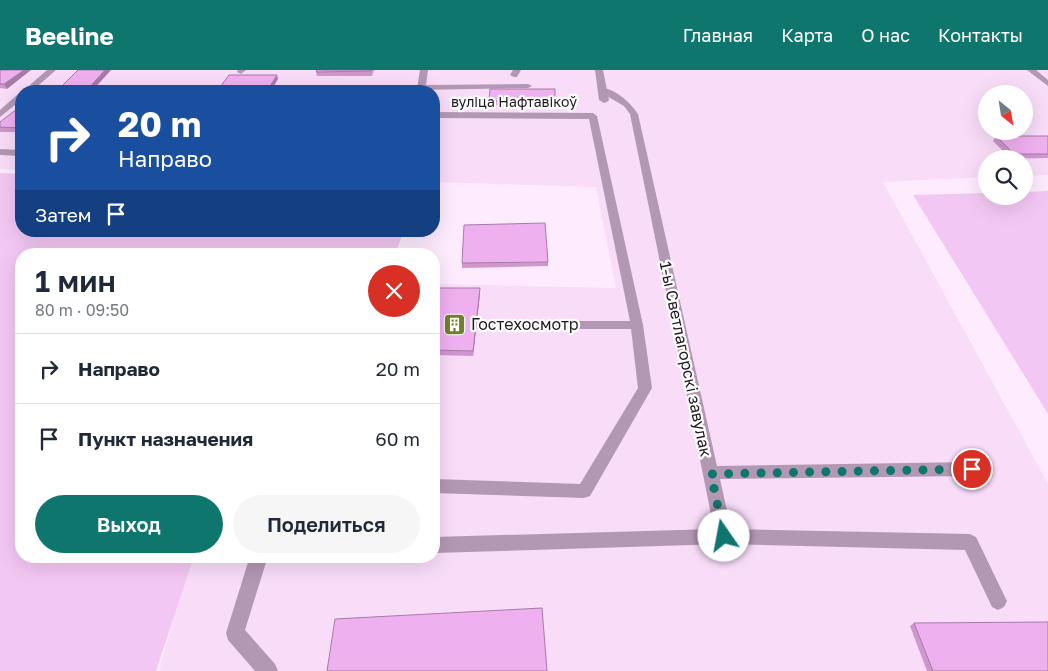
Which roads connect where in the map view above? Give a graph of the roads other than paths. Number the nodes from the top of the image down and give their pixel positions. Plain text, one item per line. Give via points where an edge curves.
1 (52, 70) edge
2 (424, 70) edge
3 (599, 70) edge
4 (1030, 70) edge
5 (1048, 84) edge
6 (34, 85) edge
7 (422, 85) edge
8 (528, 86) dead end
9 (440, 88) edge
10 (603, 95) joint
11 (15, 101) edge
12 (0, 114) edge
13 (440, 116) edge
14 (0, 152) edge
15 (15, 153) edge
16 (637, 325) junction
17 (440, 326) edge
18 (972, 469) dead end
19 (711, 474) junction
20 (440, 486) edge
21 (724, 536) junction
22 (440, 546) edge
23 (257, 563) edge
24 (998, 602) dead end
25 (268, 671) edge

1 - 6 lane
2 - 7 lane
3 - 10 street, 1-ы Светлагорскі завулак
4 - 5 lane
8 - 9 lane
10 - 19 lane, 1-ы Светлагорскі завулак via 627,104 634,114
11 - 12 lane
13 - 16 lane, вуліца Нафтавікоў via 593,116
14 - 15 lane
16 - 17 lane
16 - 20 lane via 645,388 584,491
18 - 19 lane
19 - 21 lane, 1-ы Светлагорскі завулак
21 - 22 lane
21 - 24 lane via 970,542
23 - 25 lane via 235,634

